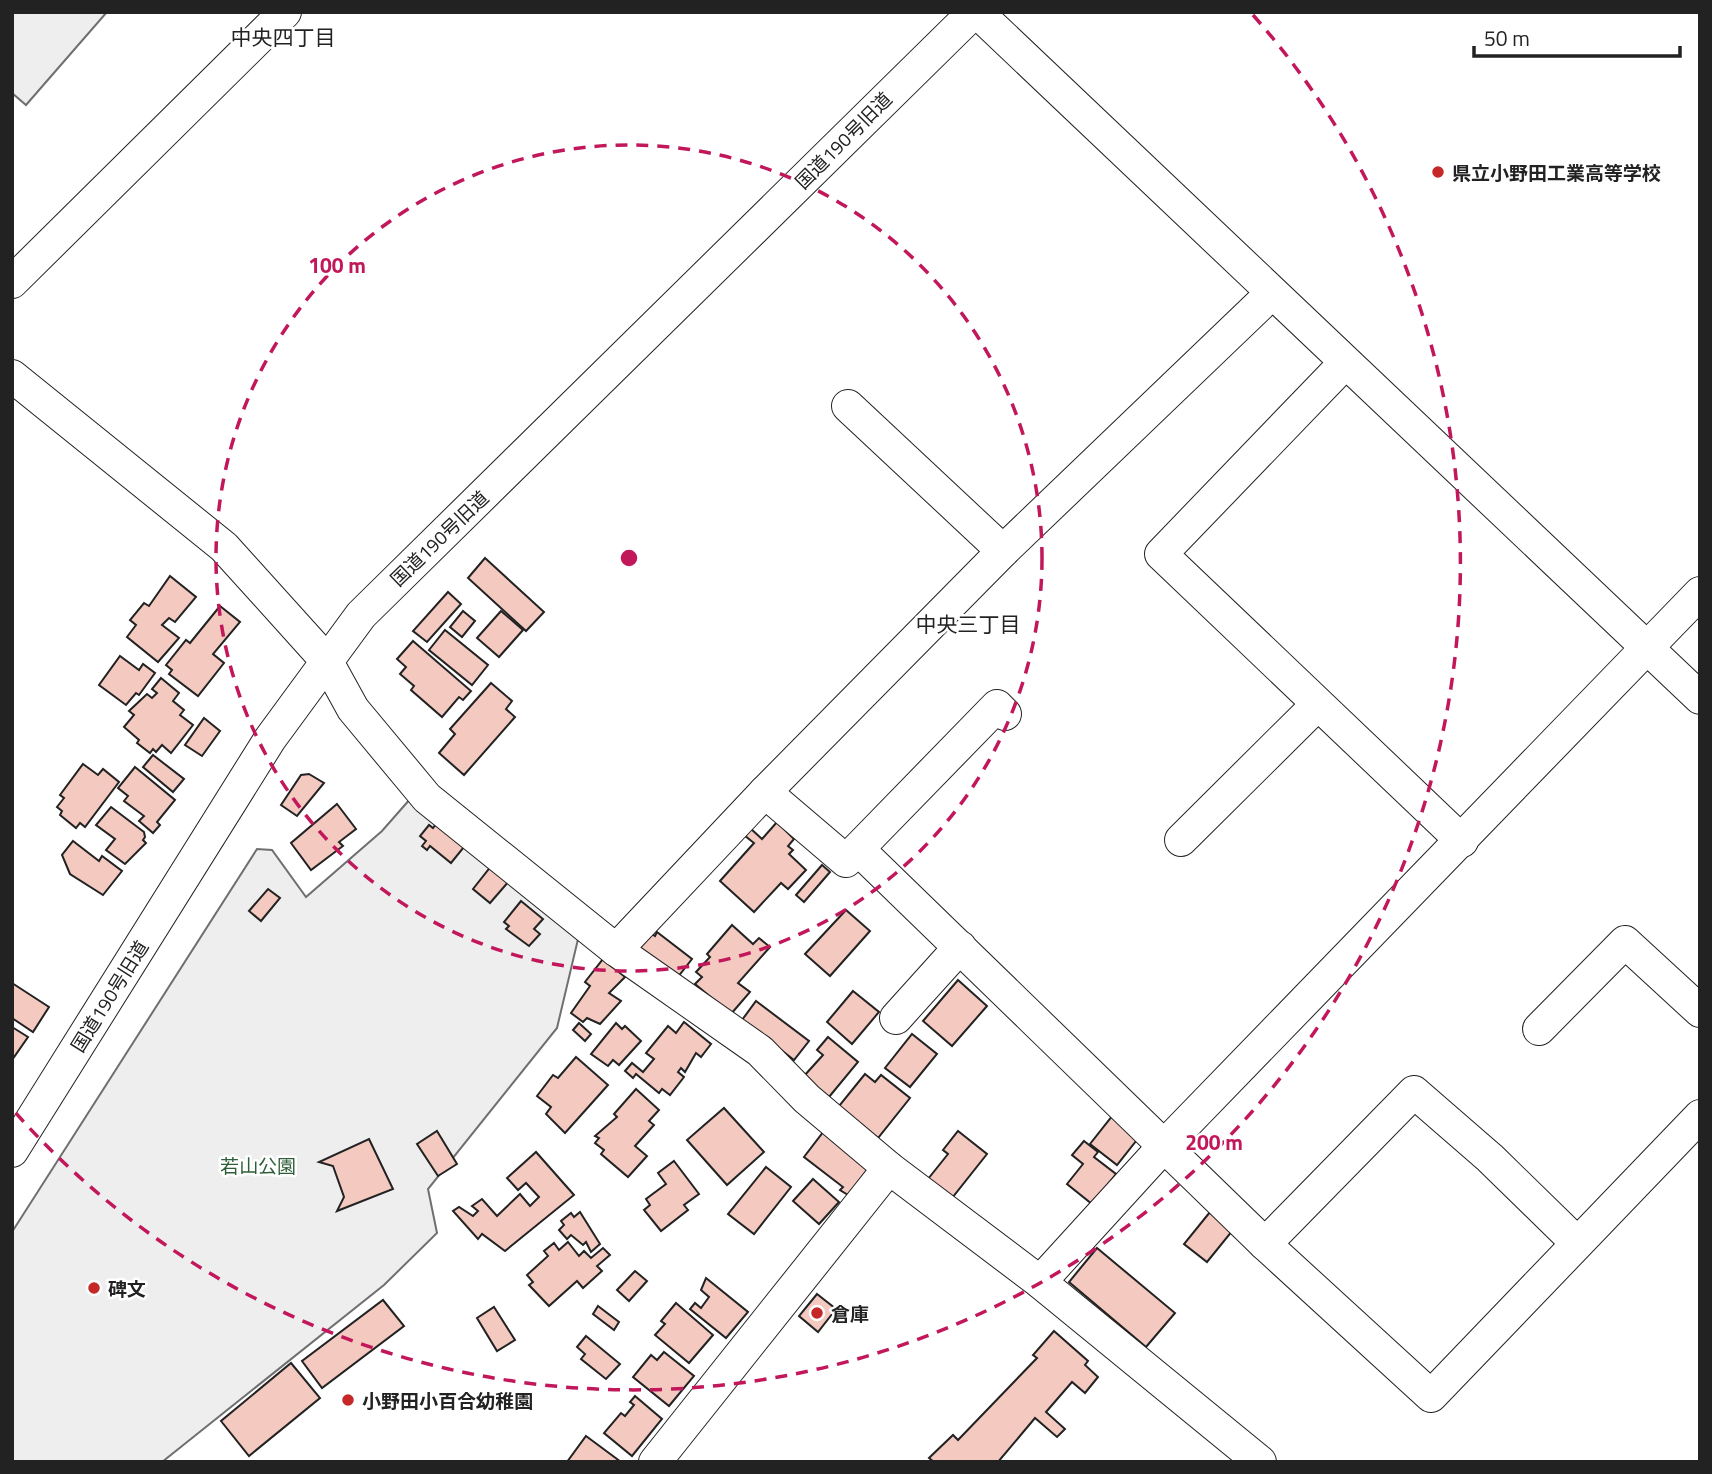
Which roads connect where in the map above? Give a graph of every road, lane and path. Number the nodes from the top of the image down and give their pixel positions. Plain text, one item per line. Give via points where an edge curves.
1 (285, 12) edge
2 (975, 12) edge
3 (12, 282) edge
4 (1272, 293) junction
5 (1345, 363) junction
6 (12, 376) edge
7 (848, 406) dead end
8 (1003, 551) junction
9 (1700, 593) edge
10 (1645, 649) junction
11 (326, 660) junction
12 (1700, 698) edge
13 (1317, 705) junction
14 (1005, 714) dead end
15 (765, 792) junction
16 (1181, 840) dead end
17 (1462, 841) junction
18 (859, 850) junction
19 (960, 947) junction
20 (616, 950) junction
21 (1700, 1011) edge
22 (896, 1018) dead end
23 (1539, 1029) dead end
24 (1700, 1116) edge
25 (1165, 1146) junction
26 (12, 1151) edge
27 (889, 1168) junction
28 (1577, 1243) junction
29 (1265, 1244) junction
30 (1040, 1282) junction
31 (655, 1462) edge
32 (1260, 1462) edge

1 - 3 street
2 - 4 street
2 - 11 street, 国道190号旧道 via 360,615
4 - 5 street
4 - 8 street
5 - 10 street
5 - 13 street via 1161,554
6 - 11 street via 224,547
7 - 8 street
8 - 15 street
9 - 10 street
10 - 12 street
10 - 17 street
11 - 20 street via 354,709 427,798
11 - 26 street, 国道190号旧道 via 270,739
13 - 16 street
13 - 17 street
14 - 18 street via 996,706
15 - 18 street via 846,861
15 - 20 street
17 - 25 street
18 - 19 street
19 - 22 street
19 - 25 street
20 - 27 street via 760,1051 807,1099
21 - 23 street via 1625,942
24 - 28 street
25 - 29 street
25 - 30 street
27 - 30 street
27 - 31 street
28 - 29 street via 1415,1091
28 - 29 street via 1431,1396
30 - 32 street

